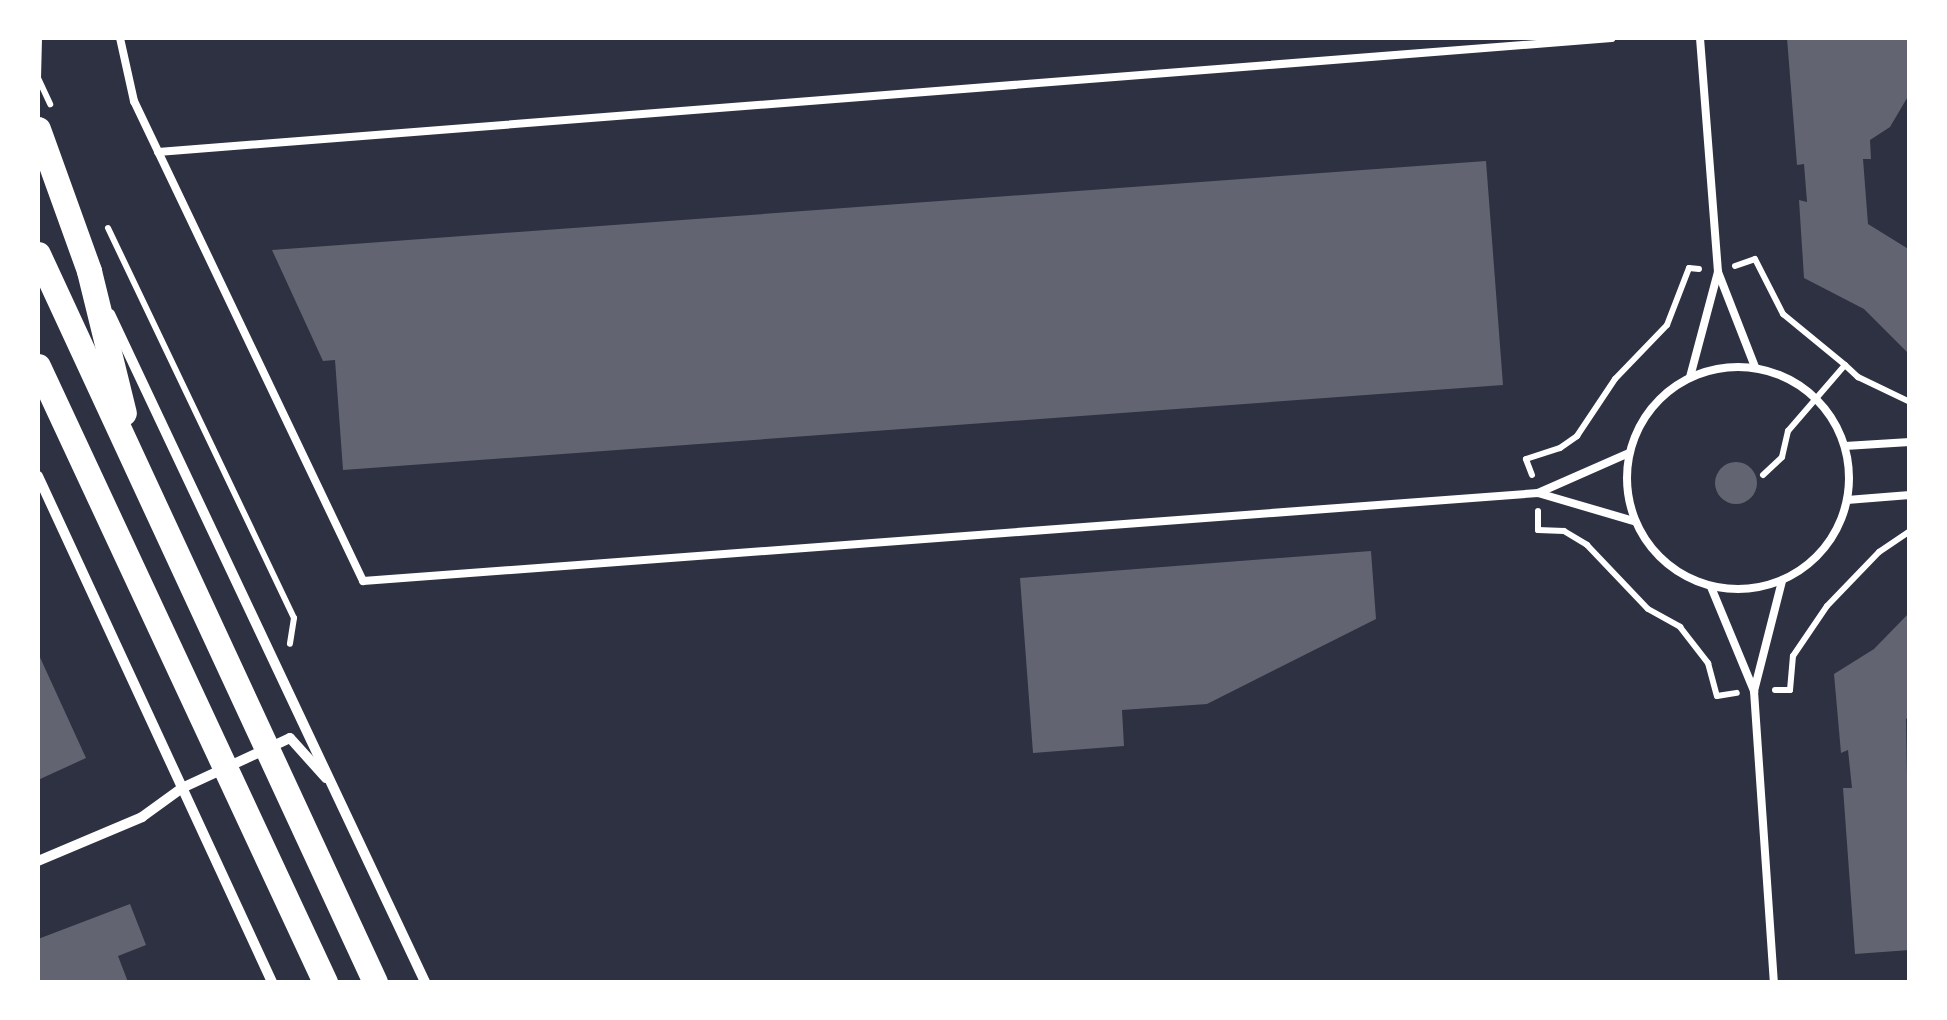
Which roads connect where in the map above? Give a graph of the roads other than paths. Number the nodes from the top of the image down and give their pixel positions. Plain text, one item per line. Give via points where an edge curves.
1 (120, 38) edge
2 (1612, 38) edge
3 (1700, 38) edge
4 (45, 120) edge
5 (158, 152) junction
6 (38, 254) edge
7 (89, 271) junction
8 (1718, 272) junction
9 (38, 366) edge
10 (1754, 368) junction
11 (1690, 377) junction
12 (38, 384) edge
13 (68, 430) junction
14 (1910, 442) edge
15 (1845, 446) junction
16 (1629, 453) junction
17 (137, 467) junction
18 (38, 476) edge
19 (1538, 493) junction
20 (1910, 494) edge
21 (1848, 500) junction
22 (1634, 520) junction
23 (1782, 582) junction
24 (1711, 587) junction
25 (1754, 691) junction
26 (265, 750) junction
27 (224, 769) junction
28 (182, 788) junction
29 (336, 790) junction
30 (38, 862) edge
31 (272, 982) edge
32 (325, 982) edge
33 (376, 982) edge
34 (425, 982) edge
35 (1774, 982) edge

1 - 5 lane via 134,101
2 - 5 lane
3 - 8 lane
4 - 7 highway
5 - 19 lane via 364,582
6 - 17 highway
7 - 17 highway
7 - 29 street
8 - 10 lane
8 - 11 lane
9 - 13 highway
10 - 11 lane via 1722,367
10 - 15 lane via 1789,378 1818,399
11 - 16 lane via 1641,422
12 - 13 highway
13 - 27 highway
14 - 15 lane
15 - 21 lane
16 - 19 lane
16 - 22 lane via 1626,487
17 - 26 highway
18 - 28 street
19 - 22 lane
20 - 21 lane
21 - 23 lane via 1824,548
22 - 24 lane via 1664,563
23 - 24 lane via 1747,590
23 - 25 lane
24 - 25 lane
25 - 35 lane
26 - 27 street
26 - 29 street via 290,738
26 - 33 highway
27 - 28 street
27 - 32 highway
28 - 30 street via 142,817
28 - 31 street
29 - 34 street

